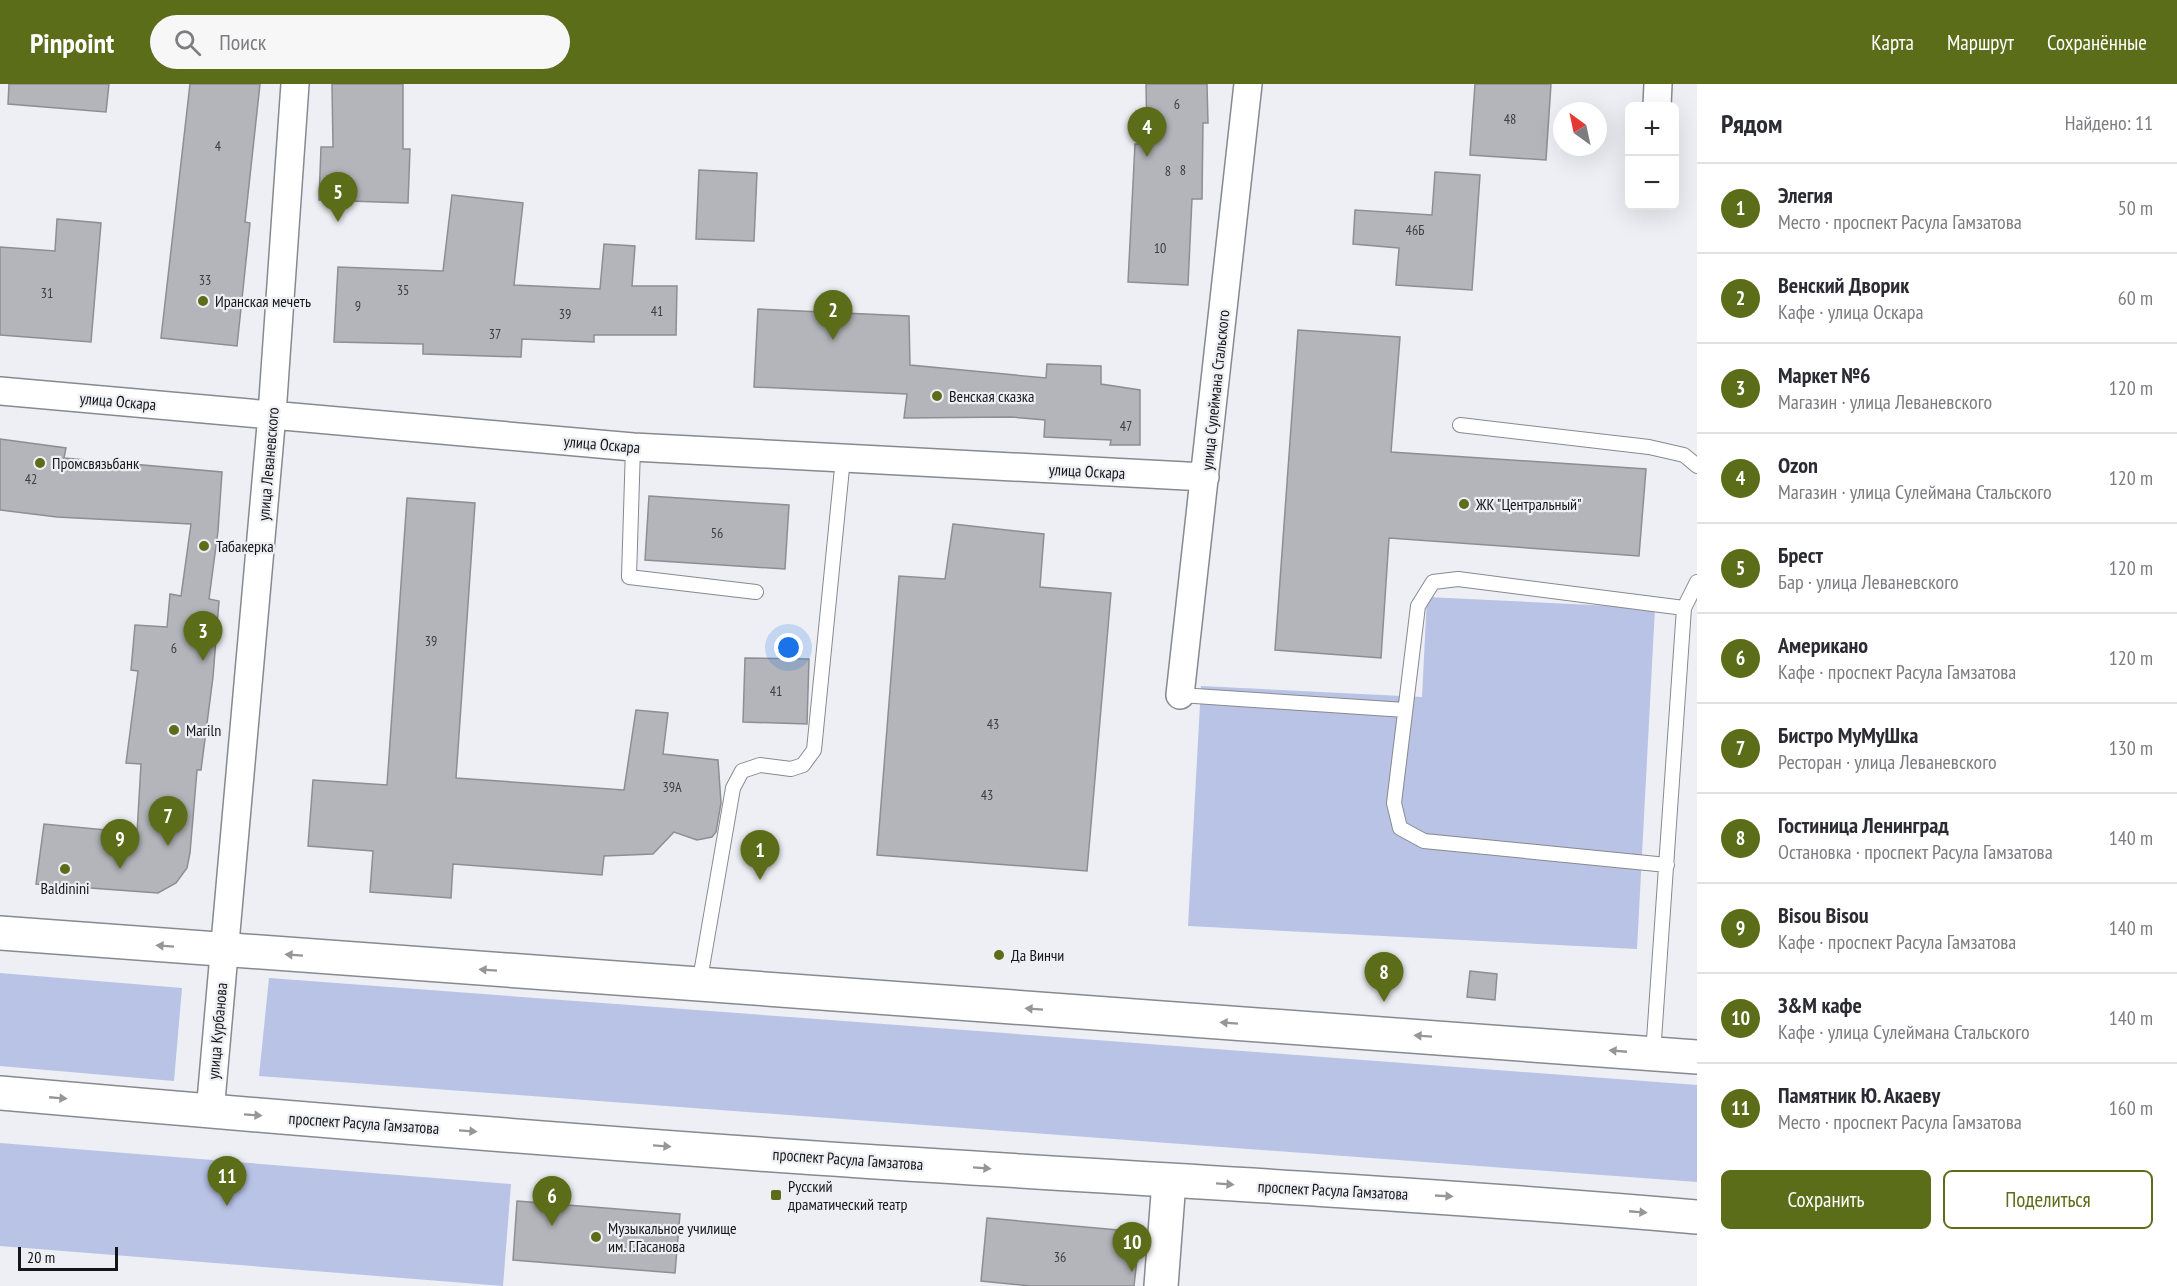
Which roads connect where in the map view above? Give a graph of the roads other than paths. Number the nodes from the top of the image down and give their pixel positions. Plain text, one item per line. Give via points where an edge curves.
1 (295, 84) edge
2 (1248, 84) edge
3 (1658, 84) edge
4 (1657, 102) edge
5 (0, 391) edge
6 (272, 414) junction
7 (1460, 425) dead end
8 (633, 447) junction
9 (843, 458) junction
10 (1697, 466) edge
11 (1205, 477) junction
12 (1697, 582) edge
13 (756, 592) dead end
14 (1684, 608) junction
15 (1180, 695) joint
16 (1405, 710) junction
17 (1667, 865) junction
18 (0, 933) edge
19 (224, 950) junction
20 (699, 985) junction
21 (1653, 1054) junction
22 (1697, 1057) edge
23 (0, 1093) edge
24 (210, 1112) junction
25 (1173, 1181) junction
26 (1697, 1217) edge
27 (1161, 1286) edge
28 (1168, 1286) edge

1 - 6 street, улица Леваневского
2 - 11 street, улица Сулеймана Стальского
3 - 4 street
5 - 6 street, улица Оскара
6 - 8 street, улица Оскара
6 - 19 street, улица Леваневского
7 - 10 lane via 1649,447 1684,455
8 - 9 street, улица Оскара
8 - 13 lane via 629,577
9 - 11 street, улица Оскара
9 - 20 lane via 814,750 803,765 791,769 759,765 742,771 733,788
11 - 15 street, улица Сулеймана Стальского
12 - 14 lane
14 - 16 lane via 1458,579 1433,582 1418,606
14 - 17 lane
15 - 16 lane
16 - 17 lane via 1394,803 1400,828 1424,841
17 - 21 lane
19 -> 18 main road
20 -> 19 main road
19 - 24 street, улица Курбанова
21 -> 20 main road
21 - 22 main road
23 -> 24 main road, проспект Расула Гамзатова
24 -> 25 main road, проспект Расула Гамзатова
25 -> 26 main road, проспект Расула Гамзатова via 1472,1198
25 - 27 main road
25 - 28 main road

